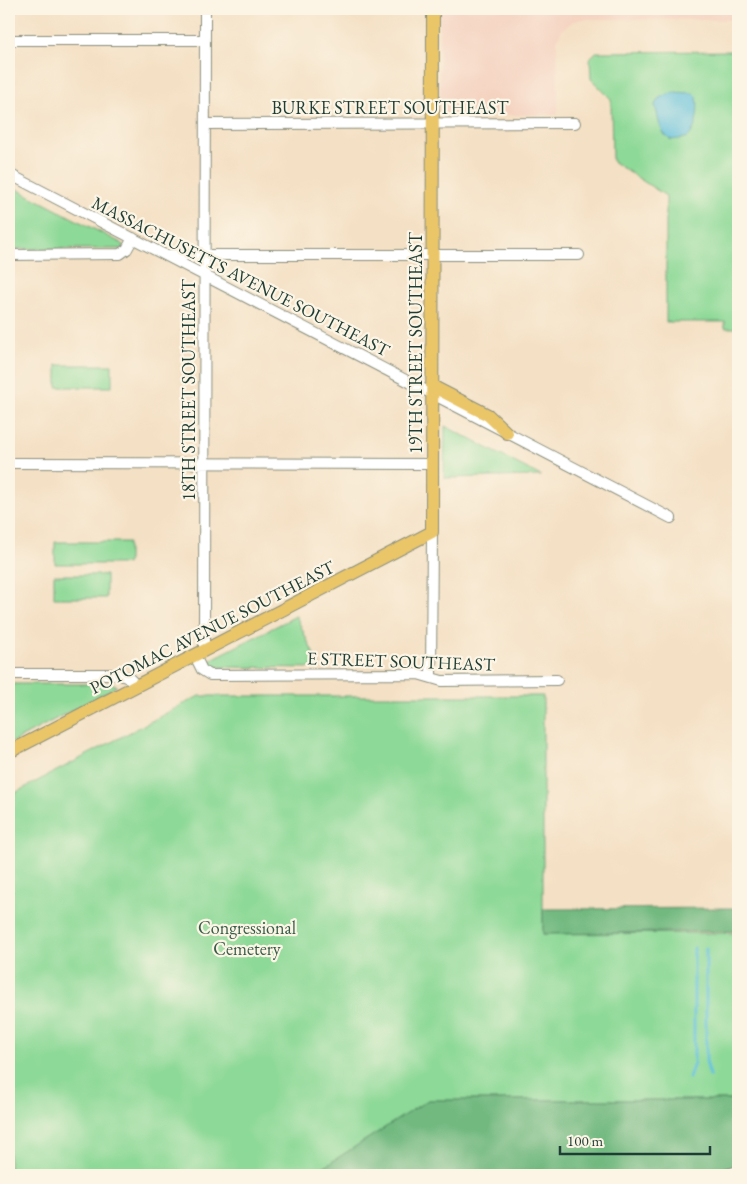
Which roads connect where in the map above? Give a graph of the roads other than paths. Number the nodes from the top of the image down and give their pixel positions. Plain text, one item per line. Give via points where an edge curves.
1 (205, 9) edge
2 (433, 9) edge
3 (9, 40) edge
4 (205, 40) junction
5 (432, 123) junction
6 (575, 123) dead end
7 (205, 124) junction
8 (9, 174) edge
9 (132, 238) junction
10 (9, 255) edge
11 (165, 255) junction
12 (204, 255) junction
13 (432, 255) junction
14 (579, 255) dead end
15 (204, 276) junction
16 (432, 390) junction
17 (507, 432) joint
18 (9, 464) edge
19 (204, 464) junction
20 (432, 464) junction
21 (671, 518) dead end
22 (432, 532) junction
23 (200, 654) junction
24 (9, 674) edge
25 (430, 677) junction
26 (557, 680) dead end
27 (137, 686) junction
28 (9, 752) edge
29 (738, 1171) edge
30 (725, 1175) edge

1 - 4 street, 18TH STREET SOUTHEAST
2 - 5 main road, 19TH STREET SOUTHEAST
3 - 4 street
4 - 7 street, 18TH STREET SOUTHEAST
5 - 6 street, BURKE STREET SOUTHEAST
5 - 7 street, BURKE STREET SOUTHEAST
5 - 13 main road, 19TH STREET SOUTHEAST
7 - 12 street, 18TH STREET SOUTHEAST
8 - 9 street, MASSACHUSETTS AVENUE SOUTHEAST
9 - 10 street via 127,250 120,254
9 - 11 street, MASSACHUSETTS AVENUE SOUTHEAST
11 - 12 street
11 - 15 street, MASSACHUSETTS AVENUE SOUTHEAST
12 - 13 street
12 - 15 street, 18TH STREET SOUTHEAST
13 - 14 street
13 - 16 main road, 19TH STREET SOUTHEAST
15 - 16 street, MASSACHUSETTS AVENUE SOUTHEAST
15 - 19 street, 18TH STREET SOUTHEAST
16 - 17 main road via 488,415
16 - 20 main road, 19TH STREET SOUTHEAST
17 - 21 street
18 - 19 street
19 - 20 street
19 - 23 street, 18TH STREET SOUTHEAST
20 - 22 main road, 19TH STREET SOUTHEAST
22 - 23 main road, POTOMAC AVENUE SOUTHEAST
22 - 25 street, 19TH STREET SOUTHEAST
23 - 25 street, E STREET SOUTHEAST via 202,670 210,674 418,674
23 - 27 main road, POTOMAC AVENUE SOUTHEAST
24 - 27 street via 117,674 129,678
25 - 26 street, E STREET SOUTHEAST via 442,680
27 - 28 main road, POTOMAC AVENUE SOUTHEAST
29 - 30 street

